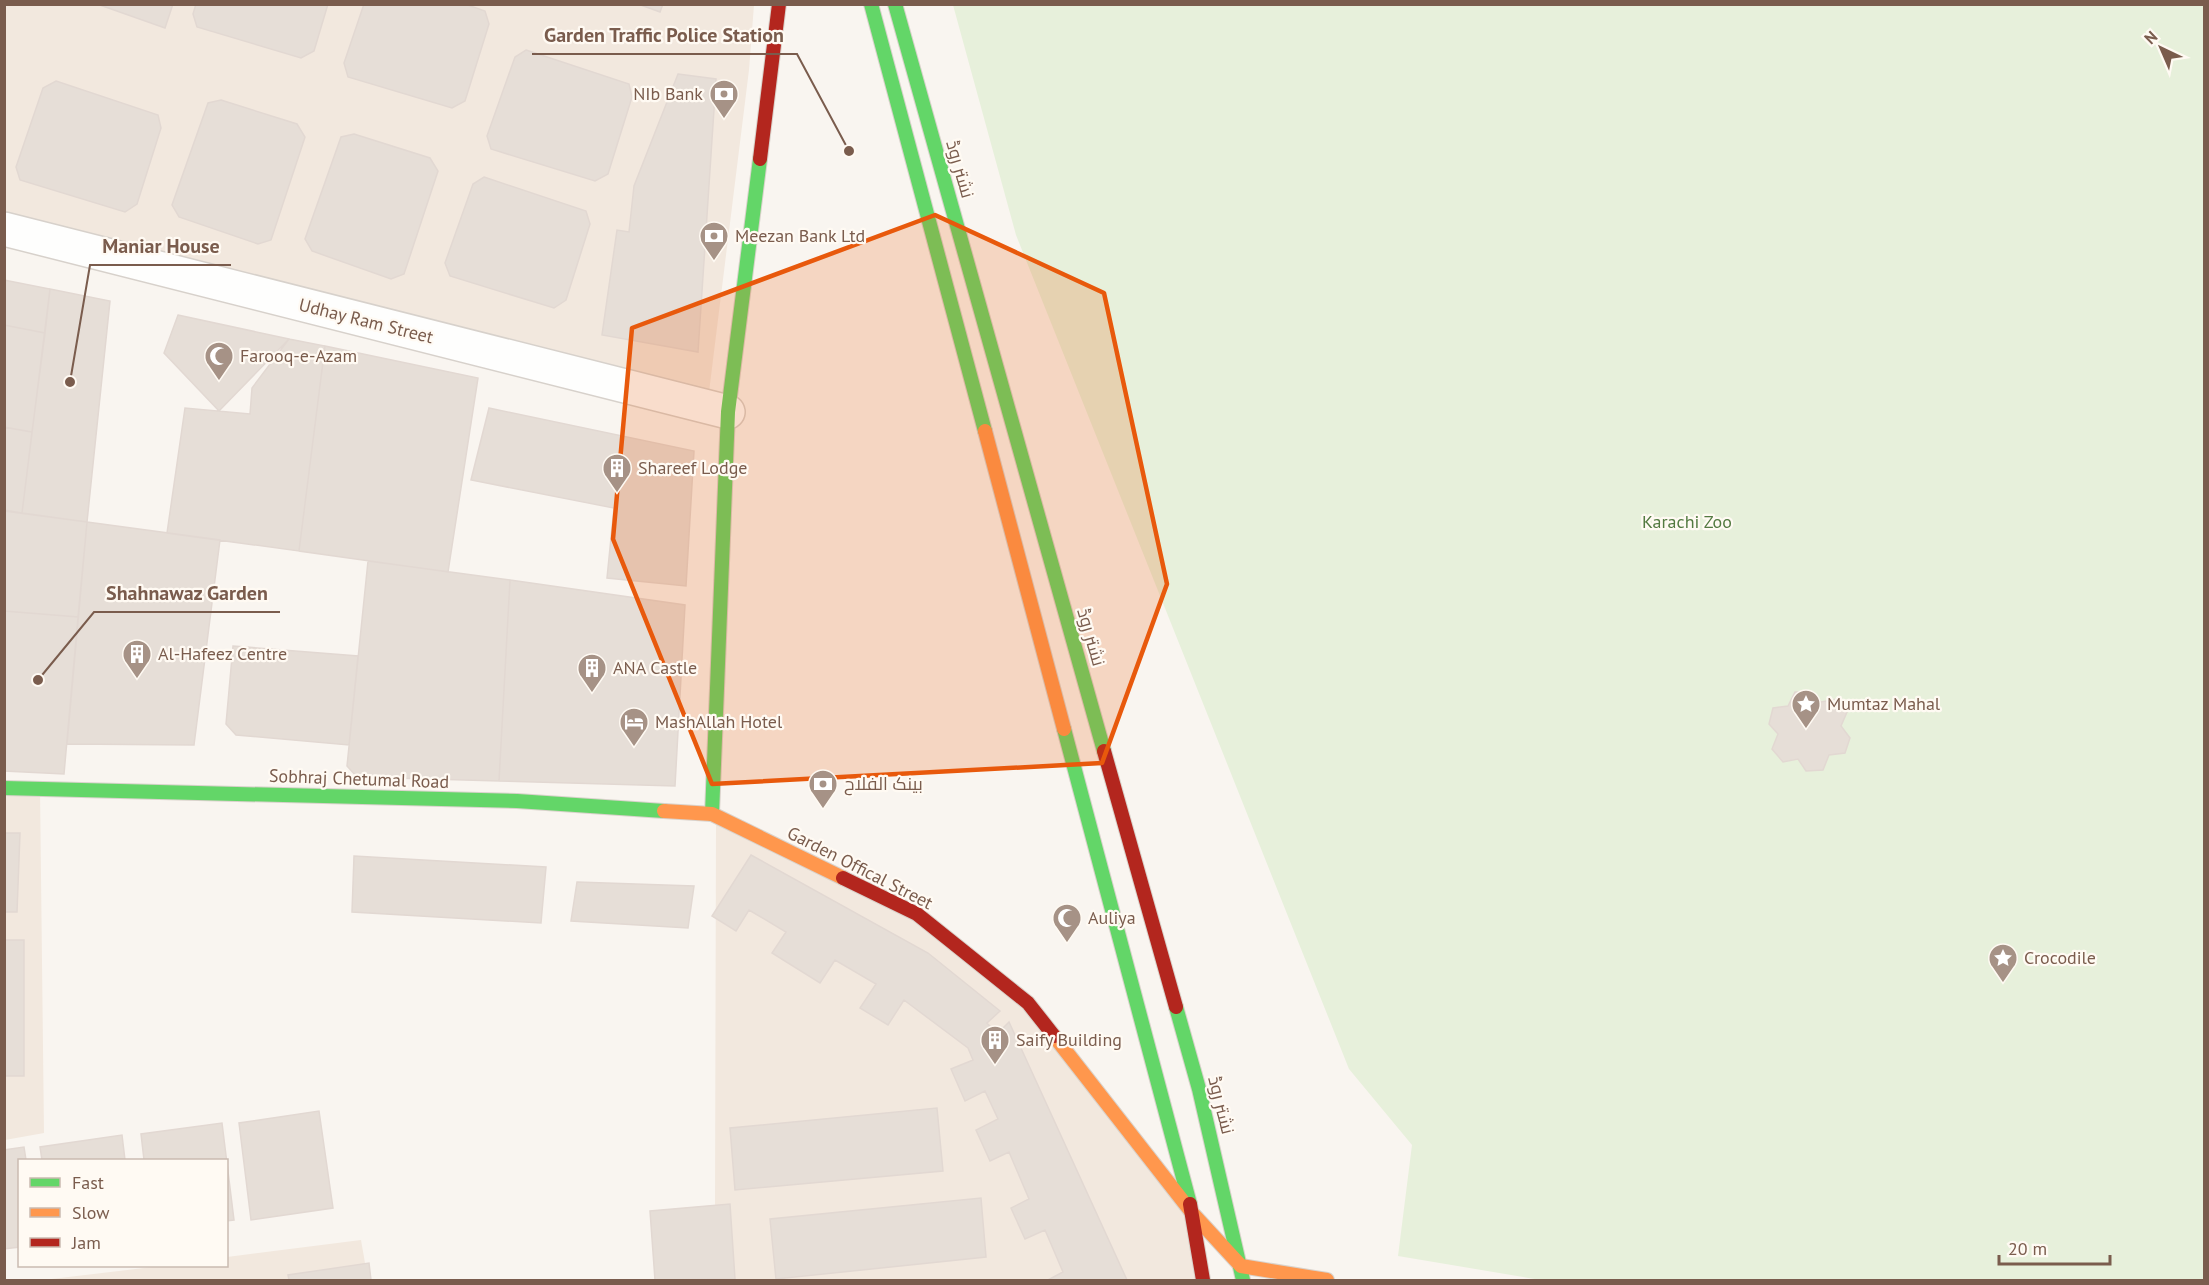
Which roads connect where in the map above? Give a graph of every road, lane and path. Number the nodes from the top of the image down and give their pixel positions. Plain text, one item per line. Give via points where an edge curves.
1 (779, 4) edge
2 (871, 4) edge
3 (895, 4) edge
4 (4, 230) edge
5 (728, 412) junction
6 (4, 788) edge
7 (712, 813) junction
8 (1192, 1214) junction
9 (1241, 1266) junction
10 (1203, 1281) edge
11 (1243, 1281) edge
12 (1327, 1281) edge

1 - 5 main road
2 - 8 main road
3 - 9 main road, نشتر روڈ via 1199,1089
4 - 5 street, Udhay Ram Street
5 - 7 main road
6 - 7 main road, Sobhraj Chetumal Road via 517,801
7 - 8 main road, Garden Offical Street via 917,914 1028,1003
8 - 9 main road, Garden Offical Street
8 - 10 main road
9 - 11 main road, نشتر روڈ
9 - 12 main road

